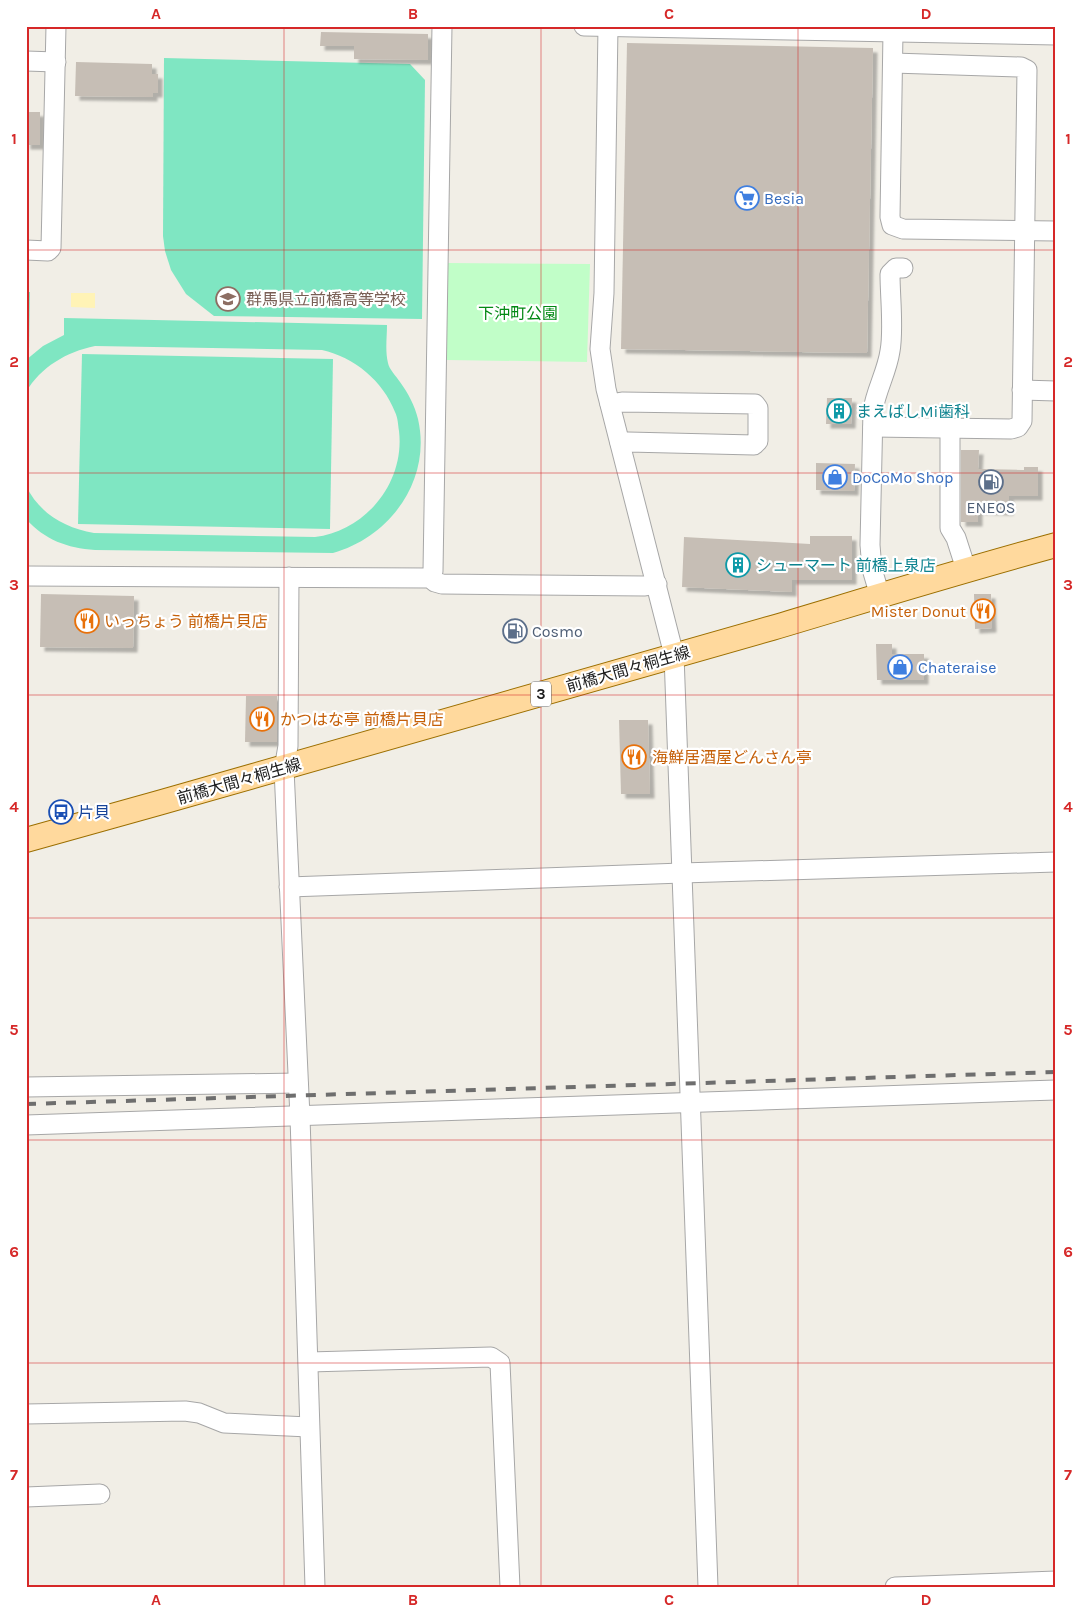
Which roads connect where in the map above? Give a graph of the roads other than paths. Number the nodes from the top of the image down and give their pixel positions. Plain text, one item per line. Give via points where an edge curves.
1 (56, 26) edge
2 (442, 26) edge
3 (584, 26) edge
4 (608, 26) edge
5 (893, 32) junction
6 (1056, 35) edge
7 (26, 61) edge
8 (56, 62) junction
9 (893, 63) junction
10 (1024, 231) junction
11 (1056, 231) edge
12 (26, 250) edge
13 (903, 268) dead end
14 (1022, 390) junction
15 (1056, 391) edge
16 (610, 404) junction
17 (873, 427) junction
18 (950, 429) junction
19 (620, 443) junction
20 (1056, 545) edge
21 (966, 569) junction
22 (26, 576) edge
23 (289, 577) junction
24 (430, 578) junction
25 (657, 584) junction
26 (880, 596) junction
27 (674, 655) junction
28 (284, 769) junction
29 (26, 840) edge
30 (1056, 862) edge
31 (682, 873) junction
32 (289, 887) junction
33 (298, 1083) junction
34 (26, 1087) edge
35 (1056, 1090) edge
36 (690, 1103) junction
37 (300, 1117) junction
38 (26, 1125) edge
39 (309, 1362) junction
40 (26, 1414) edge
41 (309, 1427) junction
42 (100, 1494) dead end
43 (26, 1497) edge
44 (1056, 1582) edge
45 (315, 1587) edge
46 (510, 1587) edge
47 (708, 1587) edge
48 (895, 1587) edge

1 - 8 street
2 - 24 street via 433,561
3 - 4 street
4 - 5 street
4 - 16 street via 604,293 600,349
5 - 6 street
5 - 9 street
7 - 8 street
8 - 12 street via 51,248 48,251
9 - 10 street via 892,225 903,229
9 - 10 street via 1021,66 1027,70
10 - 11 street
10 - 14 street
13 - 17 street via 896,268 890,274 890,349 874,403
14 - 15 street
14 - 18 street via 1022,421 1018,427 1004,430
16 - 19 street
16 - 19 street via 755,404 758,408 758,442 754,445
17 - 18 street
17 - 26 street via 870,545 872,569
18 - 21 street via 950,528
19 - 25 street
20 - 21 main road, 前橋大間々桐生線 / 3
21 - 26 main road, 前橋大間々桐生線 / 3
22 - 23 street
23 - 24 street
23 - 28 street via 288,746
24 - 25 street via 442,584
25 - 27 street
26 - 27 main road, 前橋大間々桐生線 / 3
27 - 28 main road, 前橋大間々桐生線 / 3
27 - 31 street
28 - 29 main road, 前橋大間々桐生線 / 3
28 - 32 street
30 - 31 street
31 - 32 street
31 - 36 street
32 - 33 street
33 - 34 street
33 - 37 street
35 - 36 street
36 - 37 street
36 - 47 street
37 - 38 street
37 - 39 street
39 - 41 street
39 - 46 street via 491,1358 500,1363
40 - 41 street via 185,1410 224,1423
41 - 45 street
42 - 43 street
44 - 48 street

